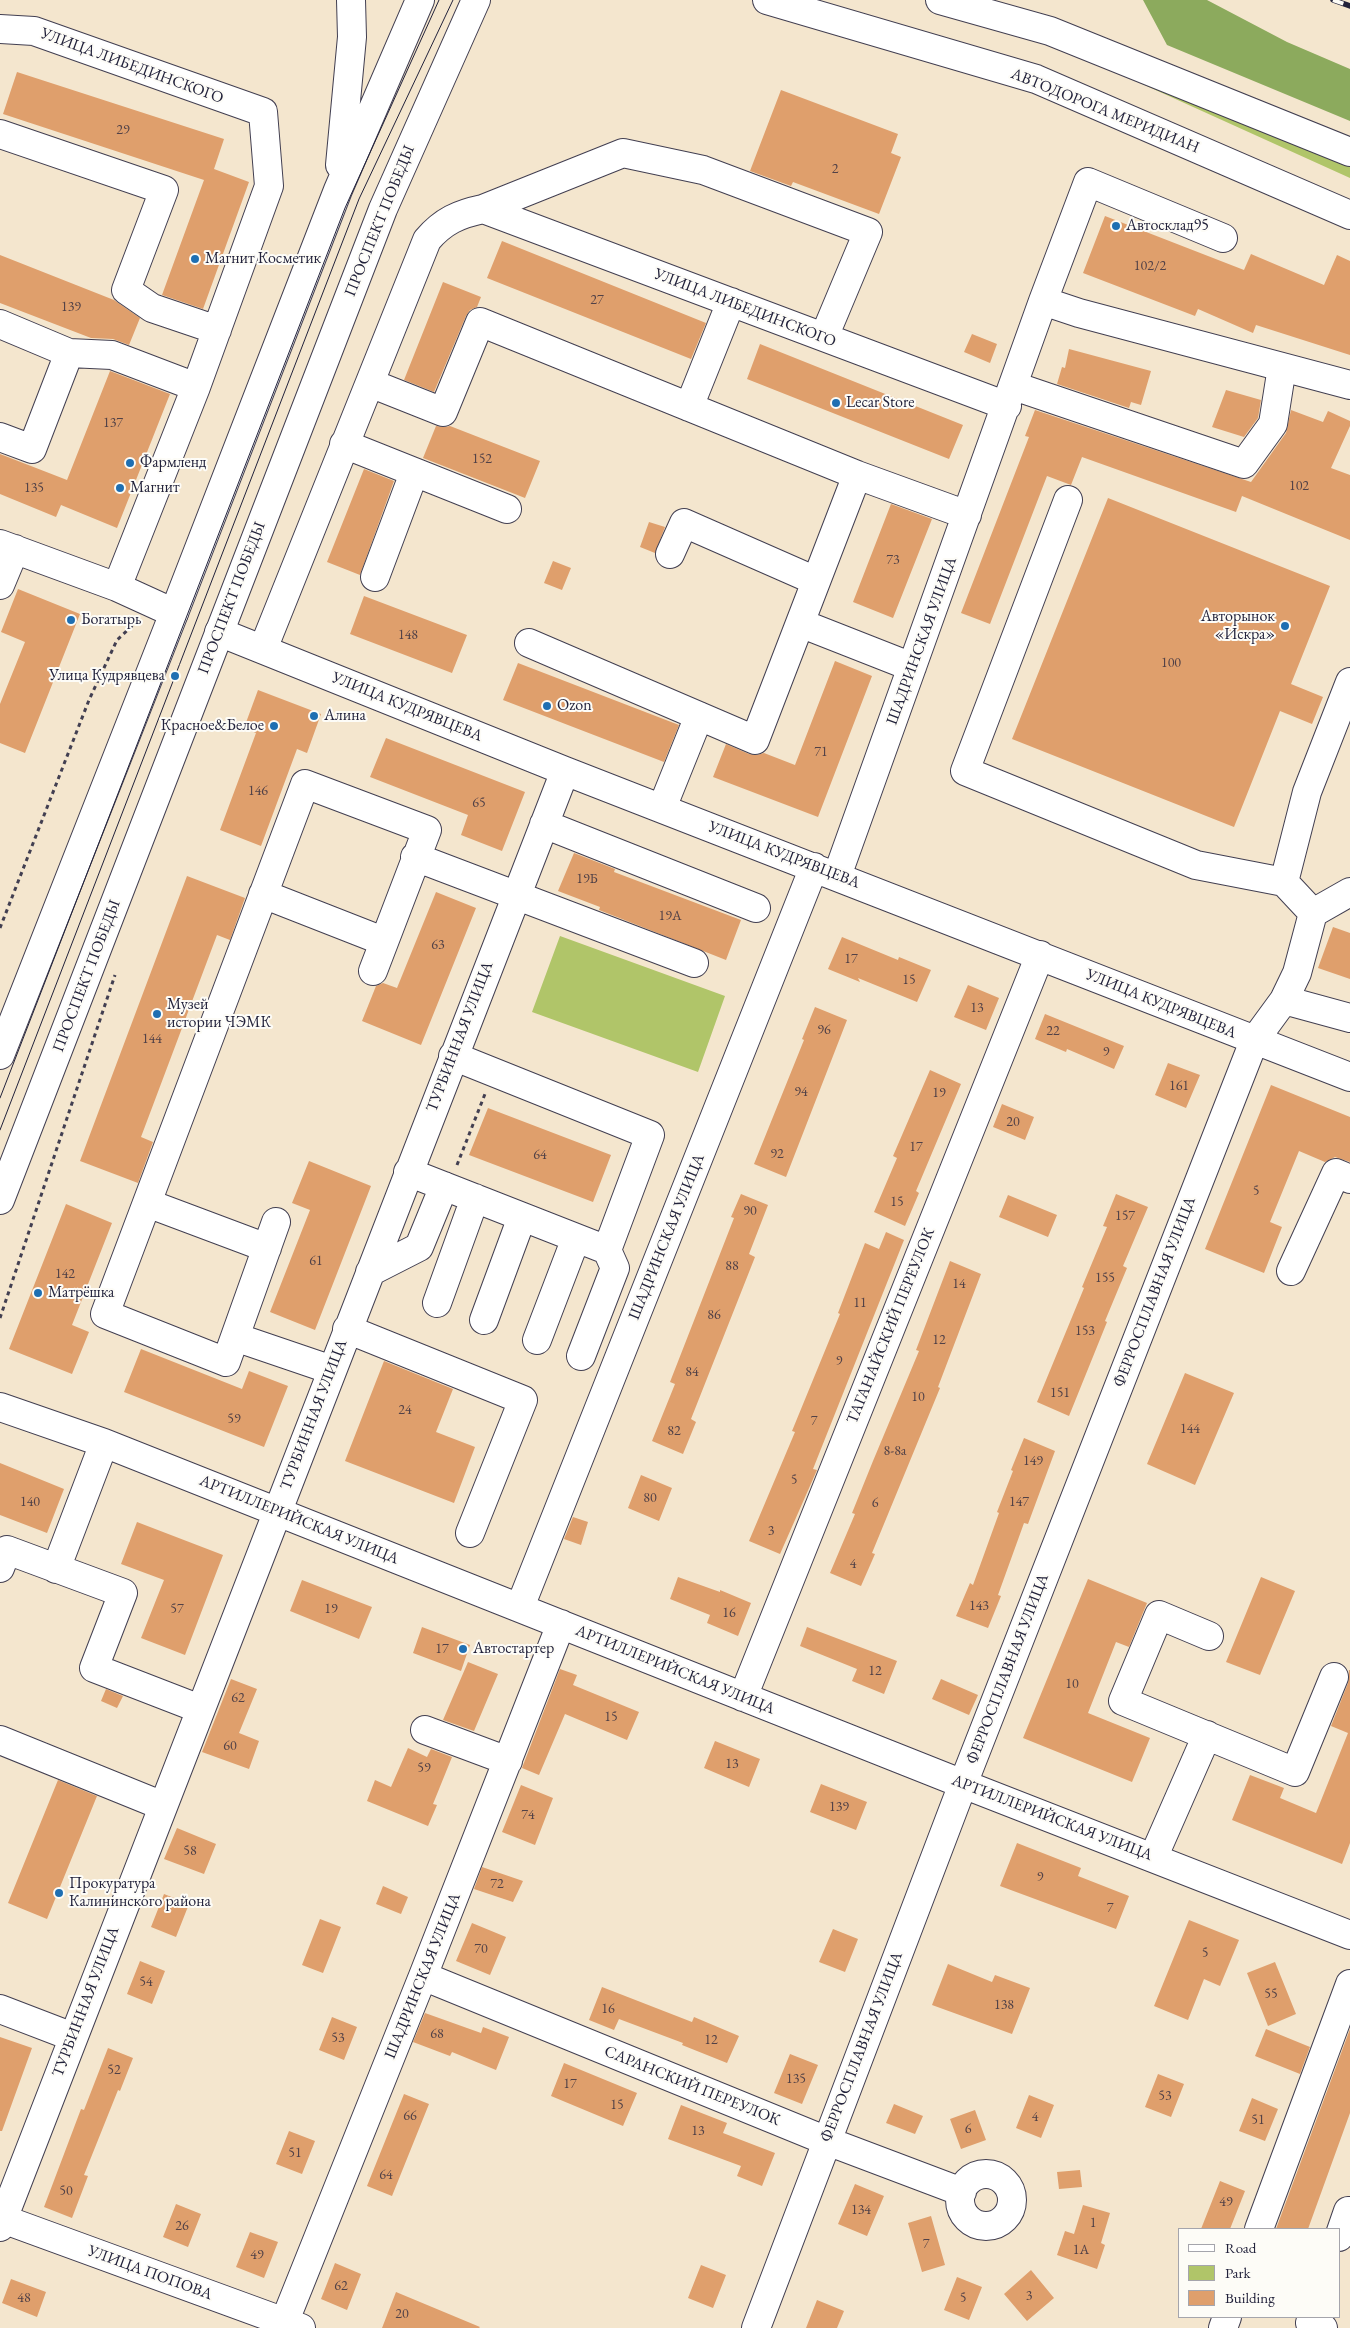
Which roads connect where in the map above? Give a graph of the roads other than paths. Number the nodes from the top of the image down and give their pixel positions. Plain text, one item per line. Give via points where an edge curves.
1 (350, 0) edge
2 (420, 0) edge
3 (476, 0) edge
4 (767, 0) edge
5 (940, 0) edge
6 (0, 28) edge
7 (0, 134) edge
8 (1350, 152) edge
9 (338, 190) junction
10 (483, 209) junction
11 (1350, 214) edge
12 (1223, 238) dead end
13 (1043, 301) junction
14 (731, 302) junction
15 (0, 324) edge
16 (217, 330) junction
17 (824, 337) junction
18 (69, 352) junction
19 (1282, 367) junction
20 (370, 383) junction
21 (1350, 385) edge
22 (196, 388) junction
23 (1010, 396) junction
24 (688, 407) junction
25 (0, 437) edge
26 (344, 444) junction
27 (414, 473) junction
28 (857, 476) junction
29 (1068, 500) dead end
30 (506, 509) dead end
31 (967, 515) junction
32 (8, 547) edge
33 (670, 554) dead end
34 (375, 577) dead end
35 (816, 582) junction
36 (0, 585) edge
37 (117, 587) junction
38 (174, 613) junction
39 (800, 623) junction
40 (219, 632) junction
41 (529, 643) dead end
42 (263, 649) junction
43 (912, 667) junction
44 (1350, 682) edge
45 (699, 716) junction
46 (565, 771) junction
47 (662, 808) junction
48 (544, 824) junction
49 (415, 856) junction
50 (826, 871) junction
51 (1284, 882) junction
52 (1350, 892) edge
53 (263, 894) junction
54 (516, 895) junction
55 (756, 908) dead end
56 (1313, 913) junction
57 (384, 942) junction
58 (1040, 955) junction
59 (694, 963) dead end
60 (373, 971) dead end
61 (1284, 1000) junction
62 (1350, 1018) edge
63 (1254, 1041) junction
64 (0, 1055) edge
65 (452, 1056) junction
66 (1350, 1077) edge
67 (408, 1172) junction
68 (1350, 1179) edge
69 (446, 1187) junction
70 (475, 1198) junction
71 (0, 1200) edge
72 (146, 1203) junction
73 (522, 1217) junction
74 (276, 1222) dead end
75 (576, 1238) junction
76 (267, 1248) junction
77 (607, 1250) junction
78 (1291, 1271) dead end
79 (370, 1272) junction
80 (437, 1303) dead end
81 (484, 1320) dead end
82 (347, 1329) junction
83 (236, 1337) junction
84 (537, 1340) dead end
85 (581, 1356) dead end
86 (332, 1370) junction
87 (0, 1407) edge
88 (104, 1443) junction
89 (277, 1512) junction
90 (470, 1533) dead end
91 (0, 1568) edge
92 (56, 1569) junction
93 (520, 1607) junction
94 (561, 1624) junction
95 (1209, 1636) dead end
96 (1334, 1677) dead end
97 (743, 1697) junction
98 (200, 1710) junction
99 (425, 1730) dead end
100 (1207, 1735) junction
101 (0, 1740) edge
102 (508, 1761) junction
103 (963, 1784) junction
104 (163, 1806) junction
105 (1153, 1858) junction
106 (1350, 1935) edge
107 (424, 1976) junction
108 (1350, 1984) edge
109 (0, 2008) edge
110 (73, 2037) junction
111 (827, 2141) junction
112 (962, 2192) dead end
113 (1350, 2212) edge
114 (1, 2222) edge
115 (1259, 2228) edge
116 (1340, 2234) edge
117 (1312, 2318) edge
118 (289, 2326) edge
119 (756, 2328) edge
120 (1323, 2328) edge

1 - 9 street via 352,37
2 - 9 street
3 - 40 street, ПРОСПЕКТ ПОБЕДЫ via 383,209
4 - 11 street, АВТОДОРОГА МЕРИДИАН via 1036,79
5 - 8 street via 1050,32
6 - 16 street, УЛИЦА ЛИБЕДИНСКОГО via 34,31 263,112 270,186
7 - 16 street via 164,190 126,290 152,308
9 - 38 street
10 - 14 street, УЛИЦА ЛИБЕДИНСКОГО
10 - 17 street via 622,153 703,170 868,232
10 - 20 street via 460,214 438,227 427,240
12 - 13 street, ШАДРИНСКАЯ УЛИЦА via 1088,182
13 - 19 street
13 - 23 street, ШАДРИНСКАЯ УЛИЦА
14 - 17 street, УЛИЦА ЛИБЕДИНСКОГО
14 - 24 street
15 - 18 street
16 - 22 street
17 - 23 street, УЛИЦА ЛИБЕДИНСКОГО
18 - 22 street via 112,355
18 - 25 street via 32,448
19 - 21 street
19 - 23 street, УЛИЦА ЛИБЕДИНСКОГО via 1273,424 1244,464
20 - 24 street via 443,412 480,322
20 - 26 street
22 - 37 street
23 - 31 street, ШАДРИНСКАЯ УЛИЦА
24 - 28 street
26 - 27 street
26 - 42 street
27 - 30 street
27 - 34 street
28 - 31 street
28 - 35 street
29 - 51 street via 965,771 1196,865
31 - 43 street, ШАДРИНСКАЯ УЛИЦА
32 - 36 street
32 - 37 street
33 - 35 street via 684,523
35 - 39 street
37 - 38 street
38 - 64 street
39 - 43 street
39 - 45 street via 755,740
40 - 42 street, УЛИЦА КУДРЯВЦЕВА
40 - 71 street, ПРОСПЕКТ ПОБЕДЫ
41 - 45 street
42 - 46 street, УЛИЦА КУДРЯВЦЕВА
43 - 50 street, ШАДРИНСКАЯ УЛИЦА
44 - 51 street via 1307,792
45 - 47 street
46 - 47 street, УЛИЦА КУДРЯВЦЕВА
46 - 48 street, ТУРБИННАЯ УЛИЦА
47 - 50 street, УЛИЦА КУДРЯВЦЕВА
48 - 54 street, ТУРБИННАЯ УЛИЦА
48 - 55 street
49 - 53 street via 427,830 305,784
49 - 54 street
49 - 57 street
50 - 58 street, УЛИЦА КУДРЯВЦЕВА
50 - 93 street, ШАДРИНСКАЯ УЛИЦА
51 - 56 street
52 - 56 street
53 - 57 street
53 - 72 street
54 - 59 street
54 - 65 street, ТУРБИННАЯ УЛИЦА
56 - 61 street, ФЕРРОСПЛАВНАЯ УЛИЦА via 1297,973
57 - 60 street
58 - 63 street, УЛИЦА КУДРЯВЦЕВА
58 - 97 street, ТАГАНАЙСКИЙ ПЕРЕУЛОК
61 - 62 street
61 - 63 street, ФЕРРОСПЛАВНАЯ УЛИЦА
63 - 66 street, УЛИЦА КУДРЯВЦЕВА
63 - 103 street, ФЕРРОСПЛАВНАЯ УЛИЦА
65 - 67 street, ТУРБИННАЯ УЛИЦА
65 - 77 street via 650,1135
67 - 69 street
67 - 79 street, ТУРБИННАЯ УЛИЦА
68 - 78 street via 1336,1173
69 - 70 street
69 - 79 street via 419,1248
70 - 73 street
70 - 80 street
72 - 76 street
72 - 83 street via 105,1314 226,1362
73 - 75 street
73 - 81 street
74 - 76 street
75 - 77 street
75 - 84 street
76 - 83 street
77 - 85 street via 616,1268
79 - 82 street, ТУРБИННАЯ УЛИЦА
82 - 86 street, ТУРБИННАЯ УЛИЦА
82 - 90 street via 523,1400
83 - 86 street
86 - 89 street, ТУРБИННАЯ УЛИЦА
87 - 88 street, АРТИЛЛЕРИЙСКАЯ УЛИЦА
88 - 89 street, АРТИЛЛЕРИЙСКАЯ УЛИЦА
88 - 92 street
89 - 93 street, АРТИЛЛЕРИЙСКАЯ УЛИЦА
89 - 98 street, ТУРБИННАЯ УЛИЦА
91 - 92 street via 7,1550
92 - 98 street via 123,1593 94,1668
93 - 94 street, АРТИЛЛЕРИЙСКАЯ УЛИЦА
94 - 97 street, АРТИЛЛЕРИЙСКАЯ УЛИЦА
94 - 102 street, ШАДРИНСКАЯ УЛИЦА
95 - 100 street via 1158,1615 1123,1701
96 - 100 street via 1295,1772
97 - 103 street, АРТИЛЛЕРИЙСКАЯ УЛИЦА
98 - 104 street, ТУРБИННАЯ УЛИЦА
99 - 102 street
100 - 105 street
101 - 104 street
102 - 107 street, ШАДРИНСКАЯ УЛИЦА
103 - 105 street, АРТИЛЛЕРИЙСКАЯ УЛИЦА
103 - 111 street, ФЕРРОСПЛАВНАЯ УЛИЦА
104 - 110 street, ТУРБИННАЯ УЛИЦА
105 - 106 street, АРТИЛЛЕРИЙСКАЯ УЛИЦА
107 - 111 street, САРАНСКИЙ ПЕРЕУЛОК
107 - 118 street, ШАДРИНСКАЯ УЛИЦА
108 - 115 street
109 - 110 street
110 - 114 street, ТУРБИННАЯ УЛИЦА
111 - 112 street, САРАНСКИЙ ПЕРЕУЛОК
111 - 119 street, ФЕРРОСПЛАВНАЯ УЛИЦА
113 - 116 street
114 - 118 street, УЛИЦА ПОПОВА
117 - 120 street via 1310,2323

